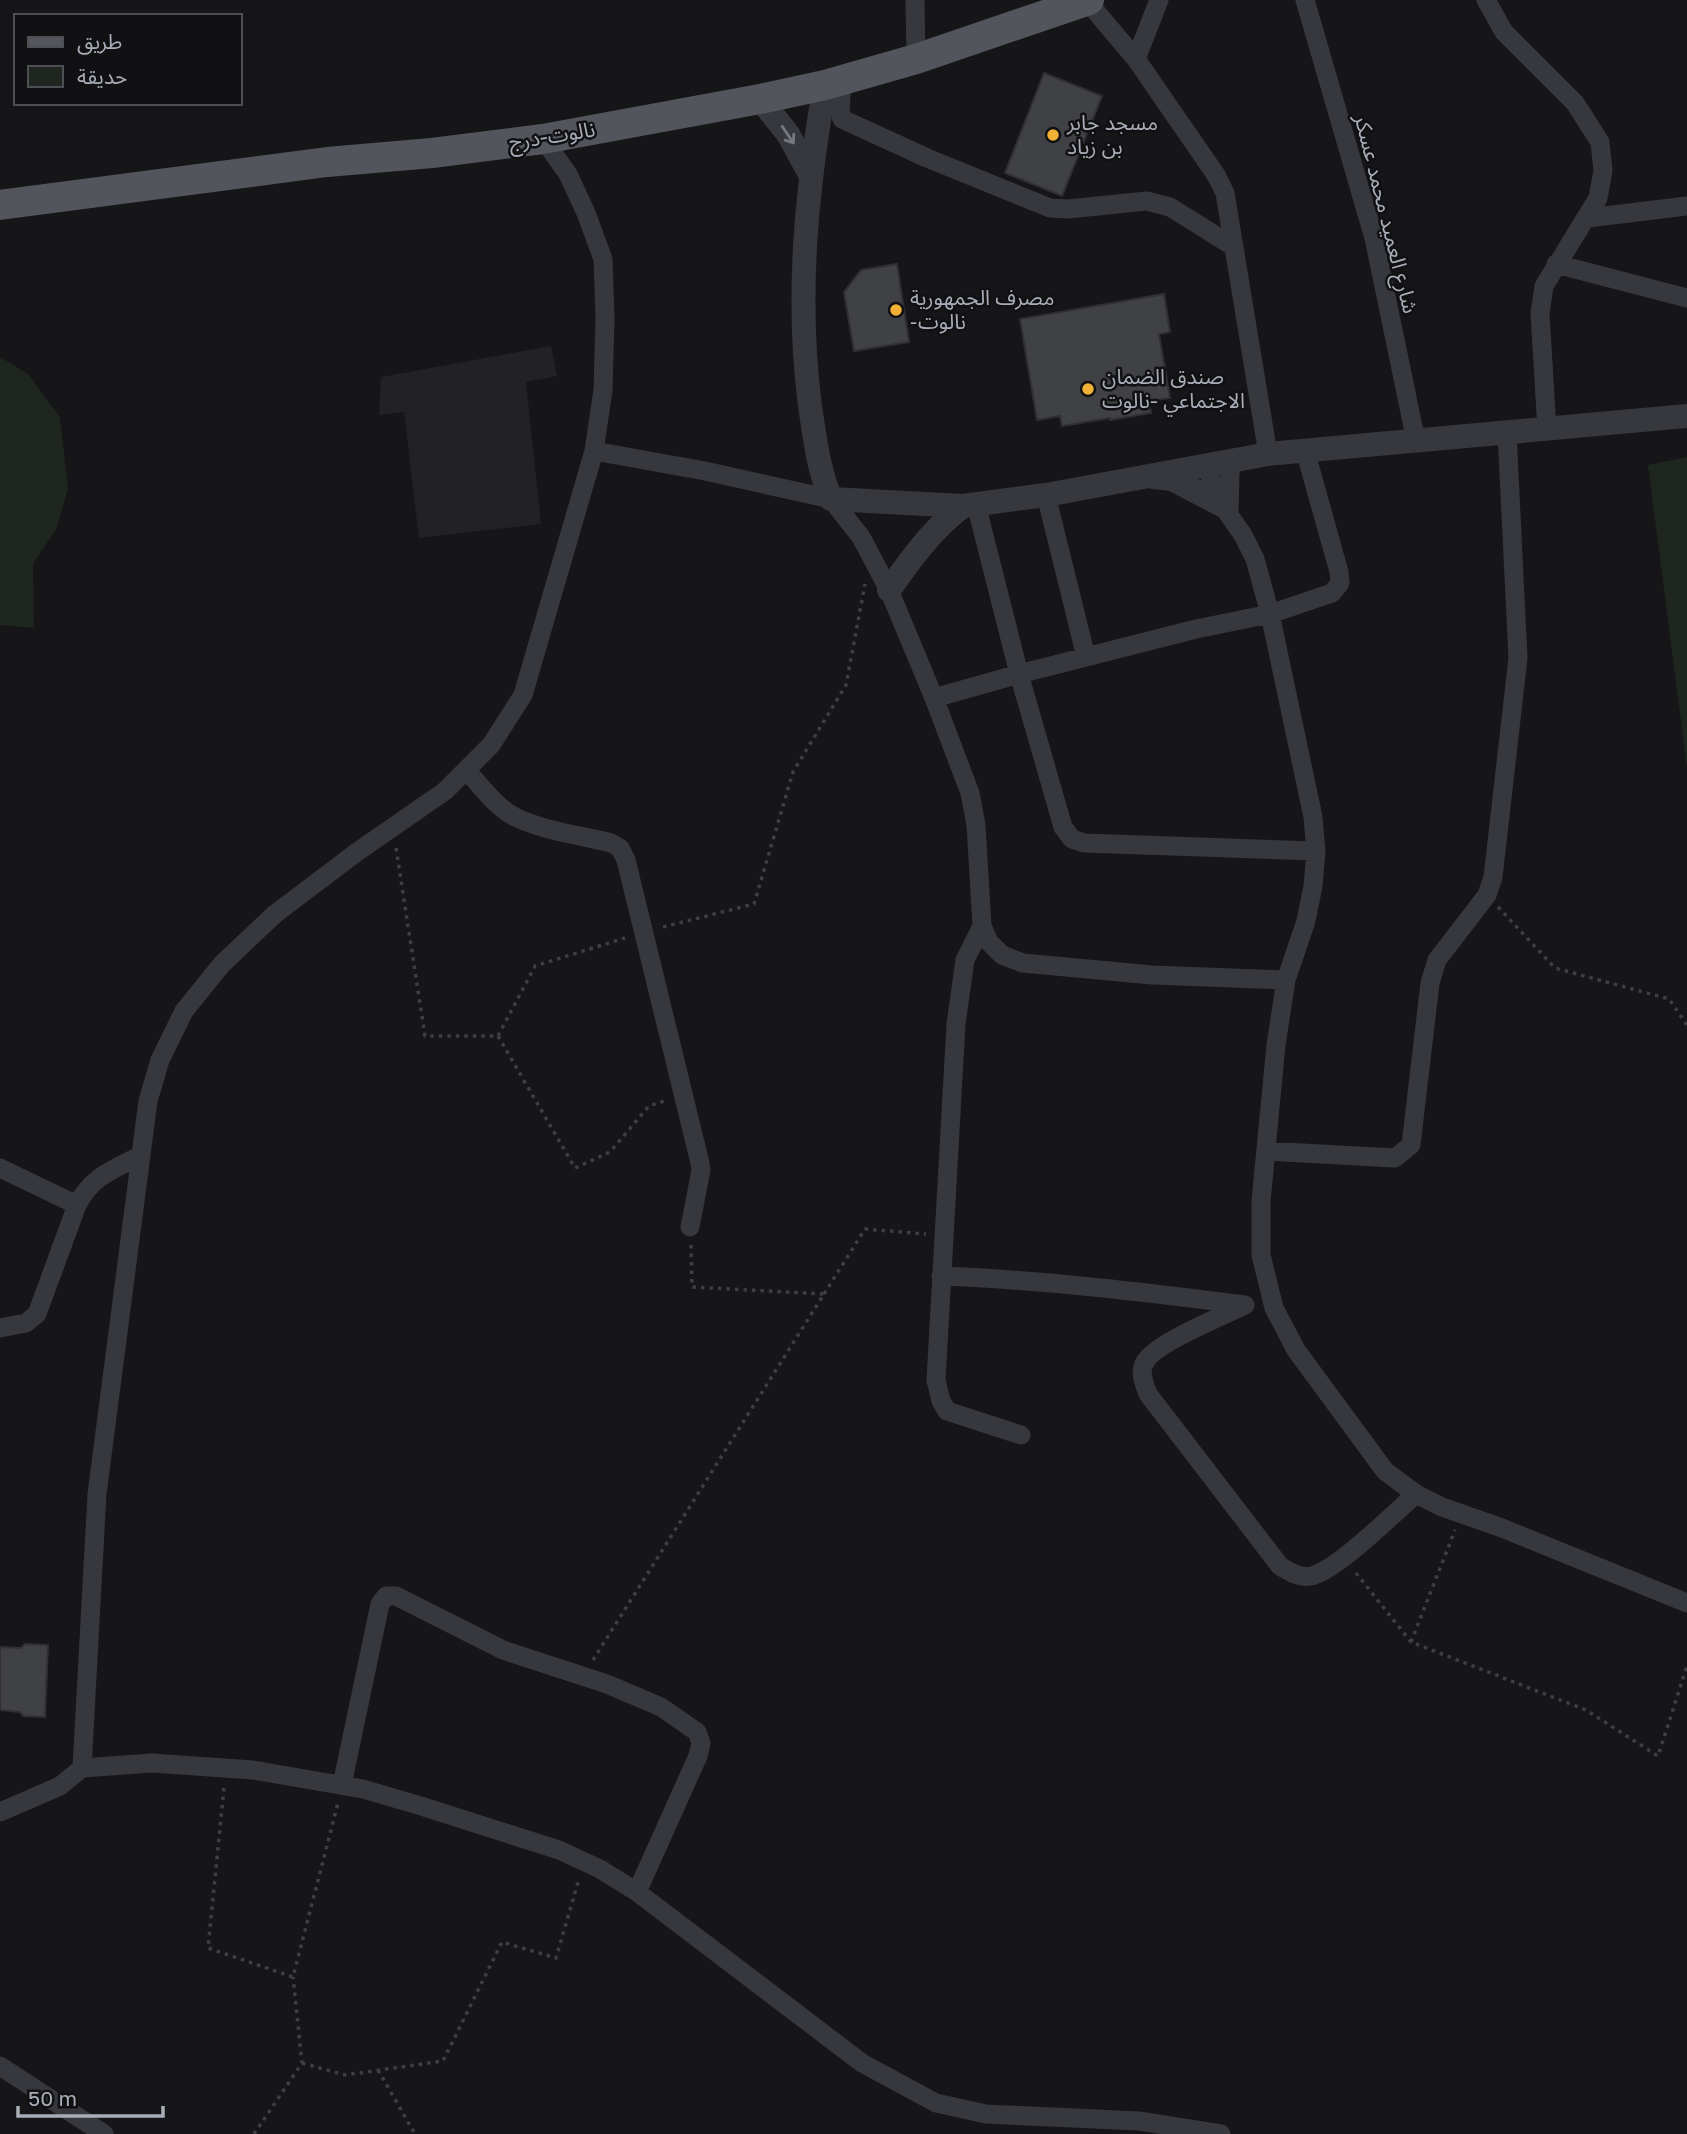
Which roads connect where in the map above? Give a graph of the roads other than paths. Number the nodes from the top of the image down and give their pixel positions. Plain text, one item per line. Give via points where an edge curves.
1 (915, 0) edge
2 (1088, 0) edge
3 (1159, 0) edge
4 (1305, 0) edge
5 (1486, 0) edge
6 (916, 59) junction
7 (1136, 59) junction
8 (833, 82) junction
9 (760, 99) junction
10 (543, 139) junction
11 (811, 176) junction
12 (0, 205) edge
13 (1687, 206) edge
14 (1588, 218) junction
15 (1234, 247) junction
16 (1556, 264) junction
17 (1687, 298) edge
18 (1687, 416) edge
19 (1547, 430) junction
20 (1507, 433) junction
21 (1416, 441) junction
22 (1305, 450) junction
23 (594, 451) junction
24 (1268, 454) junction
25 (1233, 459) junction
26 (1207, 464) junction
27 (1143, 476) junction
28 (1046, 495) junction
29 (831, 499) junction
30 (969, 505) junction
31 (1226, 510) junction
32 (888, 590) junction
33 (1270, 614) junction
34 (1086, 657) junction
35 (1019, 674) junction
36 (934, 698) junction
37 (467, 771) junction
38 (1316, 851) junction
39 (982, 926) junction
40 (1286, 980) junction
41 (1266, 1151) junction
42 (141, 1155) junction
43 (0, 1168) edge
44 (78, 1205) junction
45 (690, 1227) road end
46 (941, 1276) junction
47 (1245, 1305) junction
48 (1274, 1308) junction
49 (0, 1328) edge
50 (1021, 1435) dead end
51 (1416, 1494) junction
52 (1687, 1603) edge
53 (82, 1768) junction
54 (342, 1785) junction
55 (0, 1812) edge
56 (637, 1892) junction
57 (0, 2066) edge
58 (104, 2134) edge
59 (1222, 2134) edge

1 - 6 street
2 - 6 main road, نالوت-درج
2 - 7 street
3 - 7 street
4 - 21 street, شارع العميد محمد عسكر via 1374,238
5 - 14 street via 1504,32 1575,103 1600,142 1603,171
6 - 8 main road, نالوت-درج
7 - 15 street via 1216,175 1225,193
8 - 9 main road, نالوت-درج
8 - 11 street via 814,141
8 - 15 street via 842,119 927,158 1050,208 1160,203
9 - 10 main road, نالوت-درج
9 -> 11 street via 788,134
10 - 12 main road, نالوت-درج
10 - 23 street via 568,174 603,259 603,390
11 - 29 street via 802,269 807,378 821,476
13 - 14 street
14 - 16 street
15 - 24 street
16 - 17 street
16 - 19 street via 1544,286 1540,313
18 - 19 street
19 - 20 street
20 - 21 street
20 - 41 street via 1518,658 1493,877 1487,895 1437,960 1430,984 1411,1145 1395,1158
21 - 22 street
22 - 24 street
22 - 33 street via 1340,583 1332,593
23 - 29 street
23 - 37 street via 523,695 492,745
24 - 25 street
25 - 26 street
25 - 31 street
26 - 27 street
26 - 31 street via 1211,486
27 - 28 street
27 - 31 street via 1172,479
28 - 30 street
28 - 34 street
29 - 30 street
29 - 32 street via 861,537
30 - 32 street via 943,521
30 - 35 street
31 - 33 street via 1255,559
32 - 36 street
33 - 34 street
33 - 38 street via 1313,817
34 - 35 street
35 - 36 street
35 - 38 street via 1063,827 1072,839
36 - 39 street via 970,793
37 - 42 street via 275,914 222,964 184,1011 160,1060 148,1101
37 - 45 street via 514,817 621,848 701,1170
38 - 40 street via 1306,921
39 - 40 street via 1002,955 1023,963 1152,975
39 - 46 street via 961,978
40 - 41 street
41 - 48 street via 1261,1255
42 - 44 street via 96,1179
42 - 53 street via 97,1494
43 - 44 street
44 - 49 street via 37,1314 26,1323
46 - 47 street
46 - 50 street via 936,1380 941,1401 956,1416
47 - 48 street
47 - 51 street via 1155,1350 1143,1363 1142,1378 1148,1394 1280,1566 1295,1575 1329,1570
48 - 51 street via 1296,1350 1385,1471
51 - 52 street
53 - 54 street via 152,1763 253,1770
53 - 55 street via 60,1786
54 - 56 street via 421,1805 559,1850
54 - 56 street via 380,1604 386,1596 396,1596 503,1650 661,1707 697,1732 701,1743 698,1756
56 - 59 street via 862,2063 936,2103 986,2114 1139,2121
57 - 58 street

